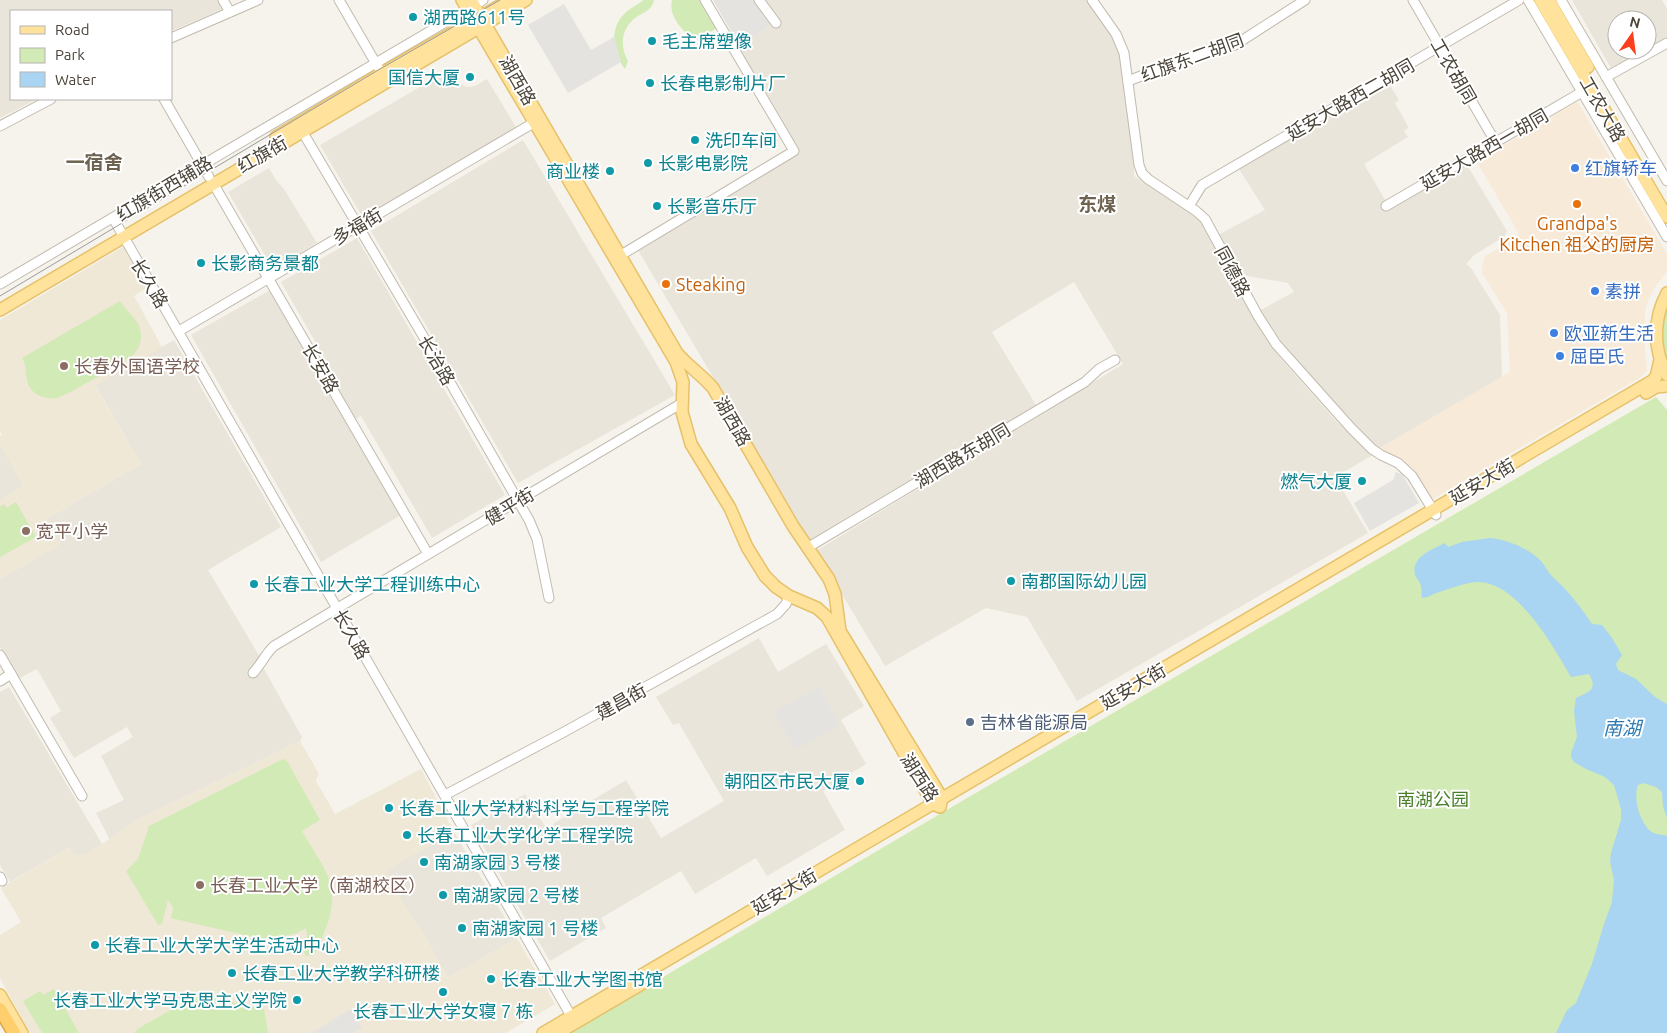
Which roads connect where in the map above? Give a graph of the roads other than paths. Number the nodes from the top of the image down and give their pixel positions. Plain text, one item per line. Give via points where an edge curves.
1 (223, 0) edge
2 (258, 0) edge
3 (339, 0) edge
4 (510, 0) edge
5 (526, 0) edge
6 (705, 0) edge
7 (759, 0) edge
8 (1092, 0) edge
9 (1305, 0) edge
10 (1412, 0) edge
11 (1519, 0) edge
12 (1528, 0) edge
13 (1540, 0) edge
14 (1549, 0) edge
15 (1561, 0) edge
16 (472, 3) edge
17 (230, 12) junction
18 (480, 22) junction
19 (776, 23) dead end
20 (172, 38) edge
21 (1667, 43) edge
22 (1440, 47) junction
23 (379, 68) junction
24 (1606, 77) junction
25 (1128, 81) junction
26 (1582, 92) junction
27 (49, 100) edge
28 (165, 100) edge
29 (535, 122) junction
30 (0, 126) edge
31 (302, 130) junction
32 (1496, 143) junction
33 (202, 166) junction
34 (211, 180) junction
35 (1667, 181) edge
36 (1667, 202) edge
37 (1189, 206) junction
38 (1386, 206) dead end
39 (1667, 217) edge
40 (113, 218) junction
41 (358, 225) junction
42 (121, 234) junction
43 (1667, 236) edge
44 (618, 256) junction
45 (269, 278) junction
46 (0, 284) edge
47 (1667, 293) edge
48 (0, 302) edge
49 (0, 310) edge
50 (179, 331) junction
51 (1115, 360) dead end
52 (1660, 360) junction
53 (1667, 375) edge
54 (1667, 386) edge
55 (682, 403) junction
56 (519, 500) junction
57 (1434, 512) junction
58 (807, 548) junction
59 (428, 554) junction
60 (789, 596) junction
61 (549, 598) dead end
62 (337, 609) junction
63 (0, 655) edge
64 (253, 672) dead end
65 (11, 674) junction
66 (0, 681) edge
67 (445, 795) junction
68 (82, 796) dead end
69 (938, 803) junction
70 (0, 996) edge
71 (0, 1009) edge
72 (574, 1020) junction
73 (14, 1033) edge
74 (22, 1033) edge
75 (542, 1033) edge
76 (558, 1033) edge

1 - 17 street
2 - 17 street
3 - 23 street
4 - 18 main road, 红旗街
5 - 18 main road, 红旗街
6 - 44 street via 794,151
7 - 19 street
8 - 25 street, 同德路 via 1121,44
9 - 25 street, 红旗东二胡同 via 1234,45 1216,47
10 - 22 street, 工农胡同
11 - 22 street, 延安大路西二胡同
12 - 26 street
13 - 39 main road, 工农大路
14 - 36 main road, 工农大路
15 - 24 street
16 - 18 main road, 湖西路
16 - 23 street, 红旗街西辅路
17 - 20 street
18 - 23 main road, 红旗街
18 - 29 main road, 湖西路
18 - 31 main road, 红旗街
18 - 44 main road, 湖西路
21 - 24 street
22 - 32 street, 工农胡同
22 - 37 street, 延安大路西二胡同 via 1202,185
23 - 33 street, 红旗街西辅路
23 - 34 main road, 红旗街
24 - 35 street
25 - 37 street, 同德路 via 1142,173
26 - 32 street, 延安大路西一胡同
26 - 43 street
27 - 30 street
28 - 33 street, 长安路
29 - 41 street, 多福街
29 - 44 main road, 湖西路
31 - 34 main road, 红旗街
31 - 41 street, 长治路
32 - 38 street, 延安大路西一胡同
33 - 34 street, 长安路
33 - 40 street, 红旗街西辅路
34 - 42 main road, 红旗街
34 - 45 street, 长安路
37 - 57 street, 同德路 via 1206,219 1276,344 1351,428 1377,452 1404,467
40 - 42 street, 长久路
40 - 46 street, 红旗街西辅路
41 - 45 street, 多福街
41 - 56 street, 长治路
42 - 48 main road, 红旗街
42 - 49 main road, 红旗街
42 - 50 street, 长久路
44 - 55 main road, 湖西路 via 676,362 683,382
44 - 58 main road, 湖西路 via 677,353 713,388
45 - 50 street, 多福街
45 - 59 street, 长安路
47 - 52 main road via 1656,330
50 - 62 street, 长久路
51 - 58 street, 湖西路东胡同 via 1086,382
52 - 53 main road
52 - 57 main road, 延安大街 via 1652,381
54 - 57 main road, 延安大街 via 1656,387 1512,472
55 - 56 street, 健平街
55 - 60 main road, 湖西路 via 691,444 730,508 747,547 765,576
56 - 59 street, 健平街
56 - 61 street, 长治路 via 537,539
57 - 69 main road, 延安大街
58 - 69 main road, 湖西路 via 829,579 835,594 840,631
59 - 62 street, 健平街
60 - 67 street, 建昌街 via 777,614
60 - 69 main road, 湖西路 via 817,608 827,617
62 - 64 street, 健平街 via 274,646
62 - 67 street, 长久路
63 - 65 street
65 - 66 street
65 - 68 street
67 - 72 street, 长久路
69 - 72 main road, 延安大街
70 - 74 main road
71 - 73 highway
72 - 75 main road, 延安大街
72 - 76 main road, 延安大街

